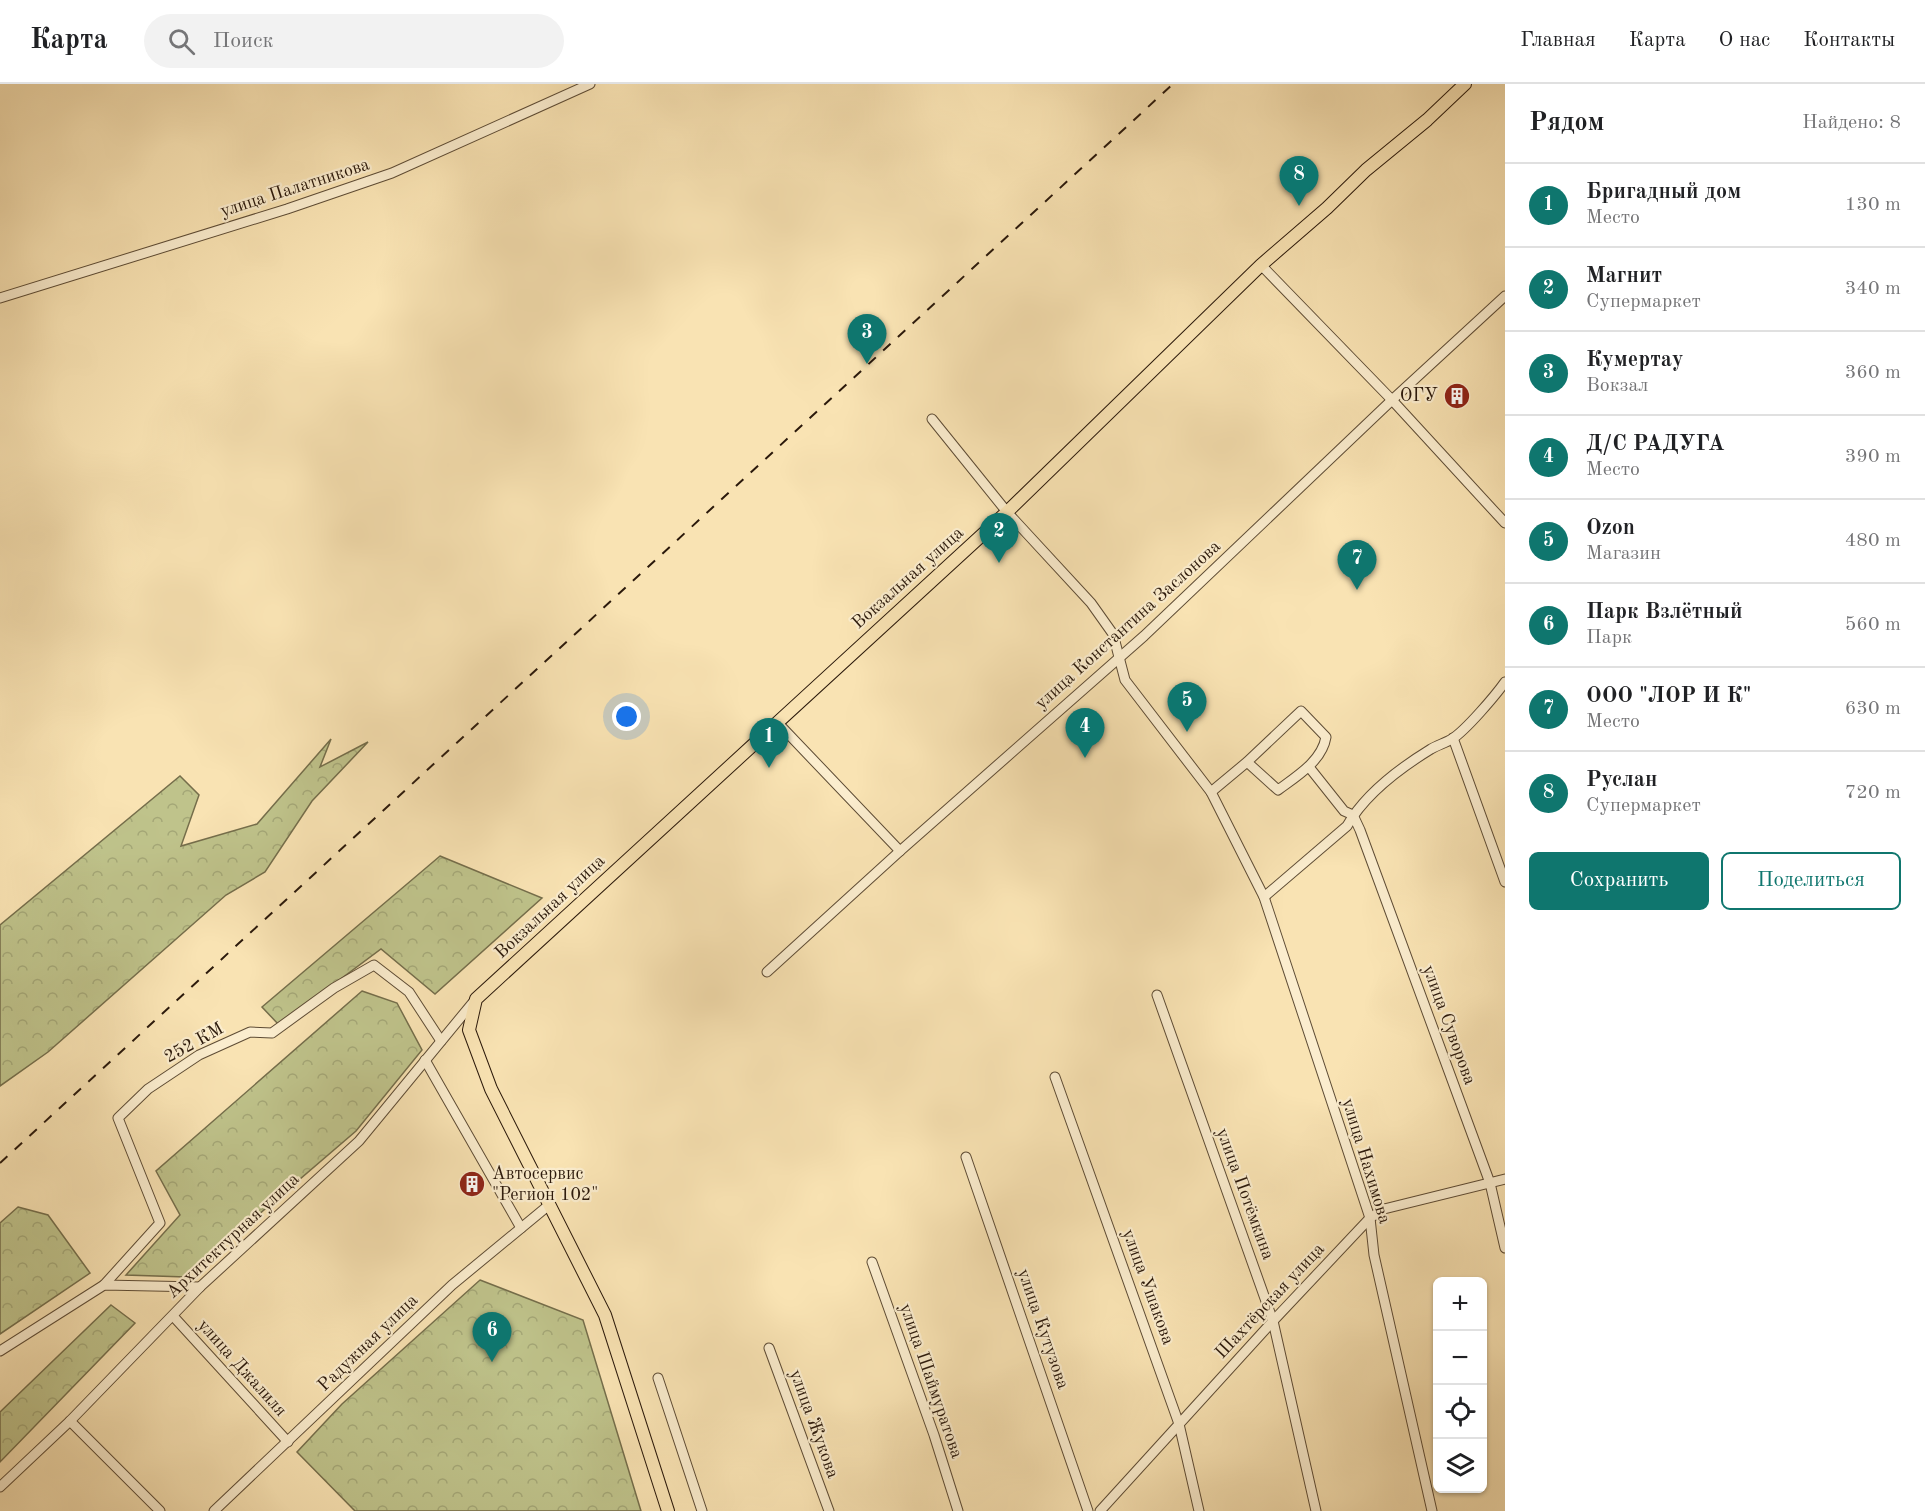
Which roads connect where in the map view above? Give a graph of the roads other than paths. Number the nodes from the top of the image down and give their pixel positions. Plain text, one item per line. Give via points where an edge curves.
1 (590, 84) edge
2 (1465, 84) edge
3 (1261, 265) junction
4 (1505, 296) edge
5 (0, 298) edge
6 (1392, 400) junction
7 (932, 418) dead end
8 (1007, 512) junction
9 (1505, 523) edge
10 (1119, 656) junction
11 (1505, 682) edge
12 (777, 722) junction
13 (1453, 738) junction
14 (1247, 762) junction
15 (1309, 766) junction
16 (1211, 792) junction
17 (1353, 815) junction
18 (900, 851) junction
19 (1505, 882) edge
20 (1264, 897) junction
21 (767, 972) dead end
22 (1157, 995) dead end
23 (477, 999) junction
24 (441, 1041) junction
25 (425, 1060) junction
26 (1055, 1077) dead end
27 (966, 1157) dead end
28 (1505, 1179) edge
29 (1490, 1184) junction
30 (549, 1204) junction
31 (1370, 1218) junction
32 (521, 1228) junction
33 (1505, 1248) edge
34 (872, 1262) dead end
35 (104, 1285) junction
36 (200, 1287) junction
37 (173, 1316) junction
38 (1273, 1320) junction
39 (769, 1348) dead end
40 (0, 1351) edge
41 (658, 1378) dead end
42 (70, 1421) junction
43 (1179, 1424) junction
44 (288, 1442) junction
45 (0, 1487) edge
46 (160, 1511) edge
47 (214, 1511) edge
48 (668, 1511) edge
49 (702, 1511) edge
50 (829, 1511) edge
51 (958, 1511) edge
52 (1088, 1511) edge
53 (1100, 1511) edge
54 (1199, 1511) edge
55 (1316, 1511) edge
56 (1432, 1511) edge

1 - 5 street, улица Палатникова via 392,173
2 - 3 main road, Вокзальная улица
3 - 6 street
3 - 8 main road, Вокзальная улица
4 - 6 street, улица Константина Заслонова
6 - 9 street
6 - 10 street, улица Константина Заслонова
7 - 8 street, улица Нахимова
8 - 10 street, улица Нахимова via 1091,603 1113,634
8 - 12 main road, Вокзальная улица
10 - 16 street, улица Нахимова via 1125,680
10 - 18 street, улица Константина Заслонова
11 - 13 street
12 - 18 street
12 - 23 main road, Вокзальная улица
13 - 17 street via 1403,769
13 - 19 street
14 - 15 street via 1278,790
14 - 15 street via 1301,711 1326,737 1324,748
14 - 16 street
15 - 17 street via 1344,810
16 - 20 street, улица Нахимова
17 - 20 street via 1347,826
17 - 29 street, улица Суворова
18 - 21 street, улица Константина Заслонова
20 - 31 street, улица Нахимова
22 - 38 street, улица Потёмкина
23 - 24 street, Архитектурная улица
23 - 30 main road via 468,1030 491,1089
24 - 25 street, Архитектурная улица
24 - 35 street, 252 КМ via 409,992 374,965 334,988 272,1033 250,1032 209,1050 148,1089 118,1118 160,1223
25 - 32 street
25 - 36 street, Архитектурная улица via 359,1141
26 - 43 street, улица Ушакова
27 - 52 street, улица Кутузова
28 - 29 street, Шахтёрская улица
29 - 31 street, Шахтёрская улица via 1384,1209
29 - 33 street, улица Суворова
30 - 32 street, Радужная улица
30 - 48 main road via 605,1315
31 - 38 street, Шахтёрская улица
31 - 56 street, улица Нахимова via 1374,1255
32 - 44 street, Радужная улица via 452,1285
34 - 51 street, улица Шаймуратова
35 - 36 street
35 - 40 street
36 - 37 street, Архитектурная улица
37 - 42 street, Архитектурная улица
37 - 44 street, улица Джалиля
38 - 43 street, Шахтёрская улица
38 - 55 street, улица Потёмкина
39 - 50 street, улица Жукова
41 - 49 street
42 - 45 street, Архитектурная улица
42 - 46 street
43 - 53 street, Шахтёрская улица
43 - 54 street, улица Ушакова
44 - 47 street, Радужная улица

